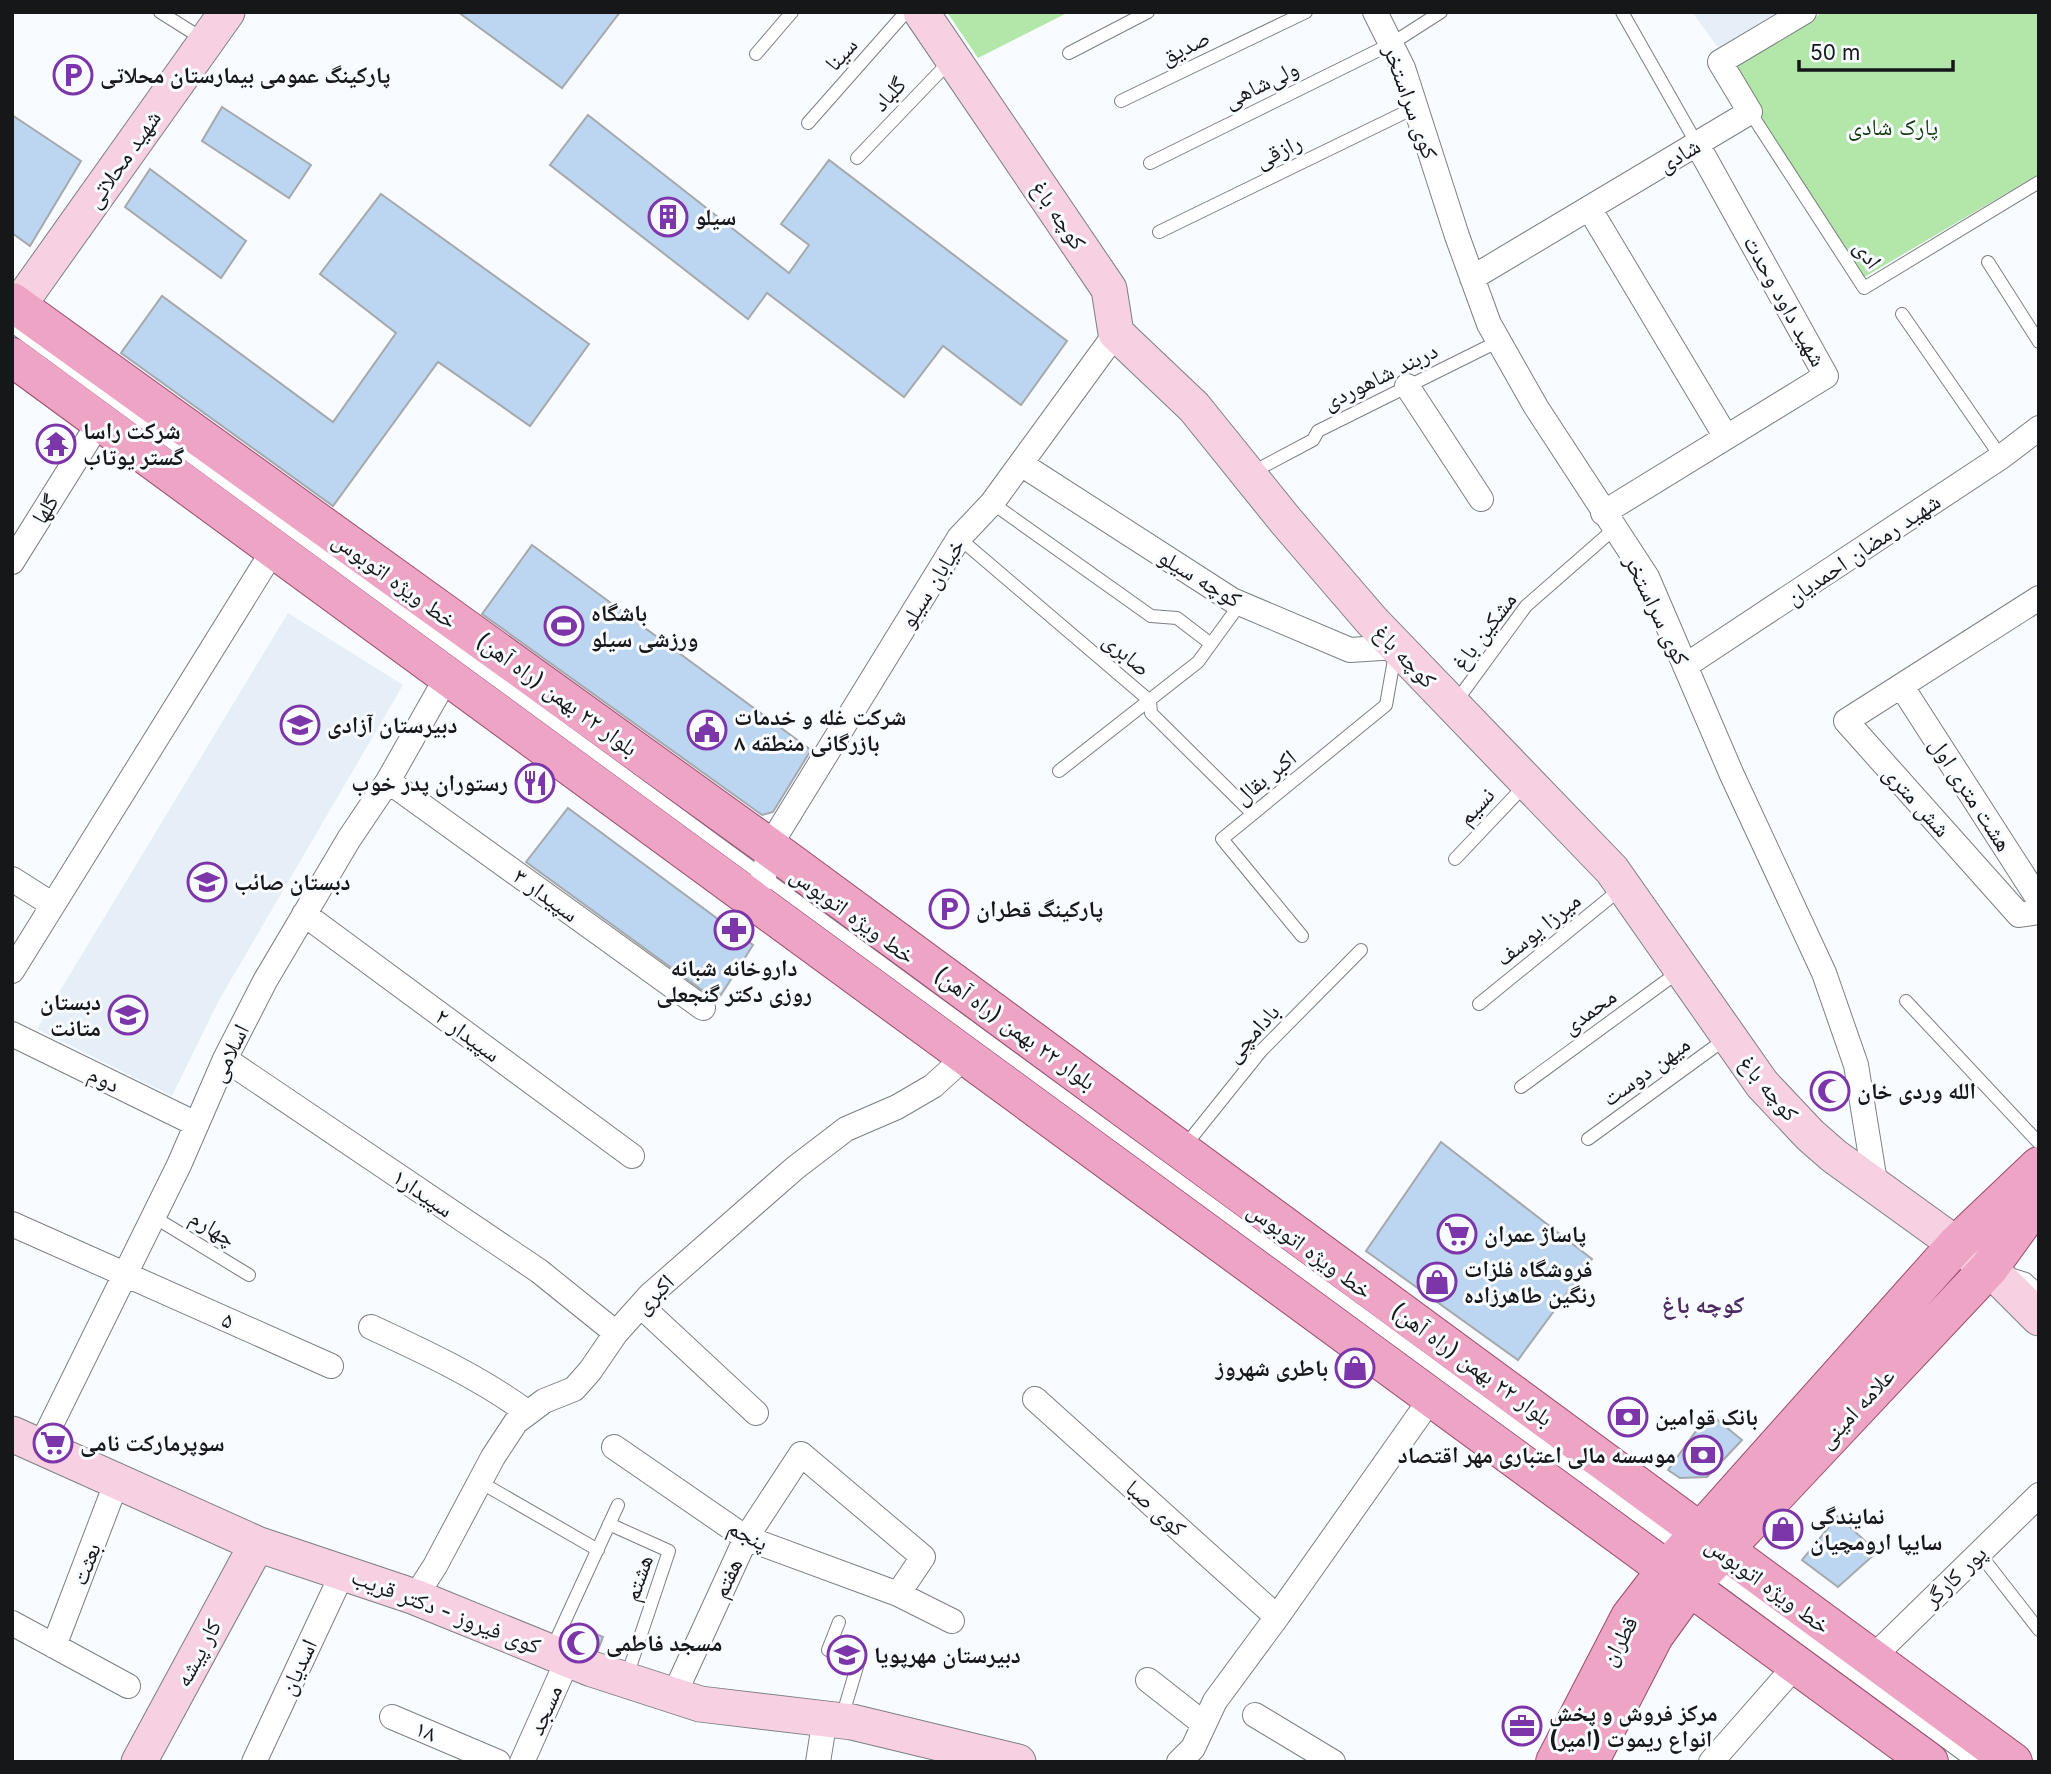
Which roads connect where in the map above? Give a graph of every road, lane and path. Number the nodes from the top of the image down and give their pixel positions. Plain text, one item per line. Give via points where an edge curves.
1 (160, 12) edge
2 (227, 12) edge
3 (792, 12) edge
4 (906, 12) edge
5 (921, 12) edge
6 (1148, 12) edge
7 (1306, 12) edge
8 (1375, 12) edge
9 (1441, 12) edge
10 (1622, 12) edge
11 (1804, 12) edge
12 (206, 41) junction
13 (1391, 44) junction
14 (1069, 52) dead end
15 (756, 54) dead end
16 (952, 58) junction
17 (1121, 101) dead end
18 (1416, 107) junction
19 (1750, 112) junction
20 (807, 123) dead end
21 (1698, 144) junction
22 (857, 159) dead end
23 (1150, 163) dead end
24 (2039, 182) edge
25 (1589, 208) junction
26 (1159, 232) dead end
27 (1987, 262) dead end
28 (1472, 278) junction
29 (14, 311) edge
30 (1902, 314) dead end
31 (1116, 332) junction
32 (1499, 341) junction
33 (2039, 342) edge
34 (12, 357) edge
35 (1407, 386) junction
36 (100, 421) junction
37 (2039, 428) edge
38 (1726, 437) junction
39 (2001, 457) junction
40 (1021, 464) junction
41 (1248, 475) junction
42 (1481, 499) dead end
43 (992, 503) junction
44 (1609, 521) junction
45 (959, 538) junction
46 (274, 549) junction
47 (12, 562) edge
48 (1240, 604) junction
49 (2036, 607) edge
50 (1211, 644) junction
51 (1396, 647) junction
52 (1685, 666) junction
53 (448, 675) junction
54 (1902, 687) junction
55 (1150, 701) junction
56 (1454, 706) junction
57 (1059, 771) dead end
58 (388, 781) junction
59 (1527, 782) junction
60 (1253, 814) junction
61 (1455, 859) dead end
62 (761, 874) junction
63 (12, 879) edge
64 (1623, 887) junction
65 (2039, 900) edge
66 (54, 905) junction
67 (2039, 912) edge
68 (304, 914) junction
69 (1302, 936) dead end
70 (1360, 950) dead end
71 (1681, 970) junction
72 (12, 971) edge
73 (1906, 1001) dead end
74 (1479, 1004) dead end
75 (703, 1008) dead end
76 (12, 1034) edge
77 (1728, 1037) junction
78 (966, 1056) junction
79 (225, 1059) junction
80 (1521, 1087) dead end
81 (196, 1124) junction
82 (1588, 1139) dead end
83 (2039, 1143) edge
84 (1182, 1150) junction
85 (632, 1156) dead end
86 (2039, 1166) edge
87 (1876, 1188) junction
88 (2039, 1199) edge
89 (154, 1217) junction
90 (12, 1224) edge
91 (1957, 1244) junction
92 (1989, 1268) junction
93 (125, 1275) junction
94 (249, 1275) dead end
95 (2039, 1291) edge
96 (641, 1306) junction
97 (2039, 1318) edge
98 (371, 1327) dead end
99 (616, 1333) junction
100 (331, 1366) dead end
101 (1432, 1397) junction
102 (1035, 1399) dead end
103 (527, 1412) junction
104 (756, 1413) dead end
105 (26, 1440) edge
106 (614, 1447) dead end
107 (117, 1481) junction
108 (480, 1482) junction
109 (2039, 1495) edge
110 (618, 1505) dead end
111 (609, 1524) junction
112 (746, 1538) junction
113 (257, 1544) junction
114 (597, 1550) junction
115 (1979, 1553) junction
116 (1695, 1559) junction
117 (343, 1572) junction
118 (898, 1594) junction
119 (415, 1597) junction
120 (1277, 1617) junction
121 (952, 1621) dead end
122 (839, 1622) dead end
123 (12, 1623) edge
124 (2039, 1630) edge
125 (54, 1646) junction
126 (559, 1655) junction
127 (1872, 1658) junction
128 (1797, 1664) junction
129 (626, 1680) junction
130 (1148, 1680) dead end
131 (128, 1686) dead end
132 (674, 1695) junction
133 (1255, 1715) dead end
134 (392, 1717) dead end
135 (833, 1719) junction
136 (1204, 1724) junction
137 (139, 1762) edge
138 (254, 1762) edge
139 (498, 1762) edge
140 (522, 1762) edge
141 (818, 1762) edge
142 (1018, 1762) edge
143 (1179, 1762) edge
144 (1333, 1762) edge
145 (1555, 1762) edge
146 (1589, 1762) edge
147 (1712, 1762) edge
148 (1929, 1762) edge
149 (1973, 1762) edge
150 (2013, 1762) edge

1 - 12 lane
2 - 12 main road, شهید محلاتی
3 - 15 lane
4 - 20 lane, سینا
5 - 16 main road, کوچه باغ
6 - 14 lane
7 - 17 lane, صدیق
8 - 13 street, کوی سراستخر
9 - 13 lane, ولی‌شاهی
10 - 21 lane
11 - 19 street via 1720,62
12 - 29 main road, شهید محلاتی
13 - 18 street, کوی سراستخر
13 - 23 lane, ولی‌شاهی
16 - 22 lane, گلباد
16 - 31 main road, کوچه باغ via 1109,289
18 - 26 lane, رازقی
18 - 28 street, کوی سراستخر
19 - 21 street, شادی
19 - 24 lane, ادی via 1864,288
21 - 25 street, شادی
21 - 38 street, شهید داود وحدت via 1826,376
25 - 28 street, شادی
25 - 38 street
27 - 33 lane
28 - 32 street, کوی سراستخر
29 - 62 main road, بلوار ۲۲ بهمن (راه آهن)
30 - 39 lane
31 - 40 street, خیابان سیلو
31 - 41 main road, کوچه باغ via 1194,407
32 - 35 lane, دربند شاهوردی
32 - 44 street, کوی سراستخر
34 - 36 main road, بلوار ۲۲ بهمن (راه آهن)
35 - 41 lane, دربند شاهوردی via 1318,430 1312,440
35 - 42 street
36 - 46 main road, بلوار ۲۲ بهمن (راه آهن)
36 - 47 street, گلها
37 - 39 street, شهید رمضان احمدیان
38 - 44 street, شهید داود وحدت
39 - 52 street, شهید رمضان احمدیان
40 - 43 street, خیابان سیلو
40 - 48 street, کوچه سیلو
41 - 51 main road, کوچه باغ
43 - 45 street, خیابان سیلو
43 - 50 lane via 1151,616 1177,618
44 - 52 street, کوی سراستخر via 1647,577
44 - 56 lane, مشکین باغ via 1526,606
45 - 55 lane, صابری
45 - 62 street, خیابان سیلو
46 - 53 main road, بلوار ۲۲ بهمن (راه آهن)
46 - 66 street
48 - 50 lane
48 - 51 street, کوچه سیلو via 1350,650
49 - 54 street
50 - 55 lane via 1198,662
51 - 56 main road, کوچه باغ
51 - 60 lane, اکبر بقال via 1386,705
52 - 87 street, کوی سراستخر via 1824,973 1856,1065
53 - 58 street, اسلامی
53 - 62 main road, بلوار ۲۲ بهمن (راه آهن)
54 - 65 street, هشت متری اول
54 - 67 street, شش متری via 1846,721 2019,915
55 - 57 lane
55 - 60 lane, صابری via 1151,713
56 - 59 main road, کوچه باغ
58 - 68 street, اسلامی
58 - 75 street, سپیدار ۳
59 - 61 lane, نسیم
59 - 64 main road, کوچه باغ
60 - 69 lane, اکبر بقال via 1222,839
62 - 78 main road, بلوار ۲۲ بهمن (راه آهن)
62 - 84 main road, بلوار ۲۲ بهمن (راه آهن)
62 - 116 lane, خط ویژه اتوبوس
63 - 66 street
64 - 71 main road, کوچه باغ
64 - 74 lane, میرزا یوسف
66 - 72 street
68 - 79 street, اسلامی
68 - 85 street, سپیدار ۲
70 - 84 lane, بادامچی via 1261,1051
71 - 77 main road, کوچه باغ
71 - 80 lane, محمدی
73 - 83 lane
76 - 81 street, دوم
77 - 82 lane, میهن دوست
77 - 87 main road, کوچه باغ via 1762,1084 1810,1135
78 - 96 street, اکبری via 933,1086 846,1129 795,1168
78 - 101 main road, بلوار ۲۲ بهمن (راه آهن)
79 - 81 street, اسلامی
79 - 99 street, سپیدار۱ via 539,1271
81 - 89 street, اسلامی
84 - 116 main road, بلوار ۲۲ بهمن (راه آهن)
86 - 91 main road, علامه امینی
87 - 91 main road, کوچه باغ
88 - 92 main road, علامه امینی
89 - 93 street, اسلامی
89 - 94 lane, چهارم
90 - 93 street, ۵
91 - 92 main road, کوچه باغ
91 - 116 main road, علامه امینی
92 - 95 lane via 2026,1279
92 - 97 main road
92 - 116 main road, علامه امینی
93 - 100 street, ۵
93 - 105 street, اسلامی
96 - 99 street, اکبری
96 - 104 street
98 - 103 street via 433,1356
99 - 103 street, اکبری via 574,1389
101 - 116 main road, بلوار ۲۲ بهمن (راه آهن)
101 - 120 street
102 - 120 street, کوی صبا
103 - 108 street, اکبری via 492,1457
105 - 107 main road, کوی فیروز - دکتر قریب
106 - 112 street, پنجم
107 - 113 main road, کوی فیروز - دکتر قریب
107 - 125 street, بعثت
108 - 114 lane
108 - 119 street, اکبری
109 - 115 street, پور کارگر
110 - 111 lane
111 - 114 lane
111 - 129 lane, هشتم via 669,1551
112 - 118 street, پنجم
112 - 118 street, هفتم via 801,1454 923,1557
112 - 132 street, هفتم
113 - 117 main road, کوی فیروز - دکتر قریب
113 - 137 main road, کار پیشه
114 - 126 lane
115 - 124 lane
115 - 127 street, پور کارگر
116 - 127 main road, بلوار ۲۲ بهمن (راه آهن)
116 - 128 main road, بلوار ۲۲ بهمن (راه آهن)
116 - 145 main road, قطران via 1630,1618
116 - 146 main road, قطران
116 - 149 lane, خط ویژه اتوبوس
117 - 119 main road, کوی فیروز - دکتر قریب
117 - 138 street, اسدیان
118 - 121 street, پنجم
119 - 126 main road, کوی فیروز - دکتر قریب
120 - 136 street via 1215,1701
122 - 135 lane via 828,1650 859,1660
123 - 125 street
125 - 131 street
126 - 129 main road, کوی فیروز - دکتر قریب
126 - 140 street, مسجد
127 - 150 main road, بلوار ۲۲ بهمن (راه آهن)
128 - 147 street
128 - 148 main road, بلوار ۲۲ بهمن (راه آهن)
129 - 132 main road, کوی فیروز - دکتر قریب
130 - 136 street
132 - 135 main road, کوی فیروز - دکتر قریب via 700,1704
133 - 144 street
134 - 139 street, ۱۸
135 - 141 street
135 - 142 main road, کوی فیروز - دکتر قریب
136 - 143 street via 1193,1748

